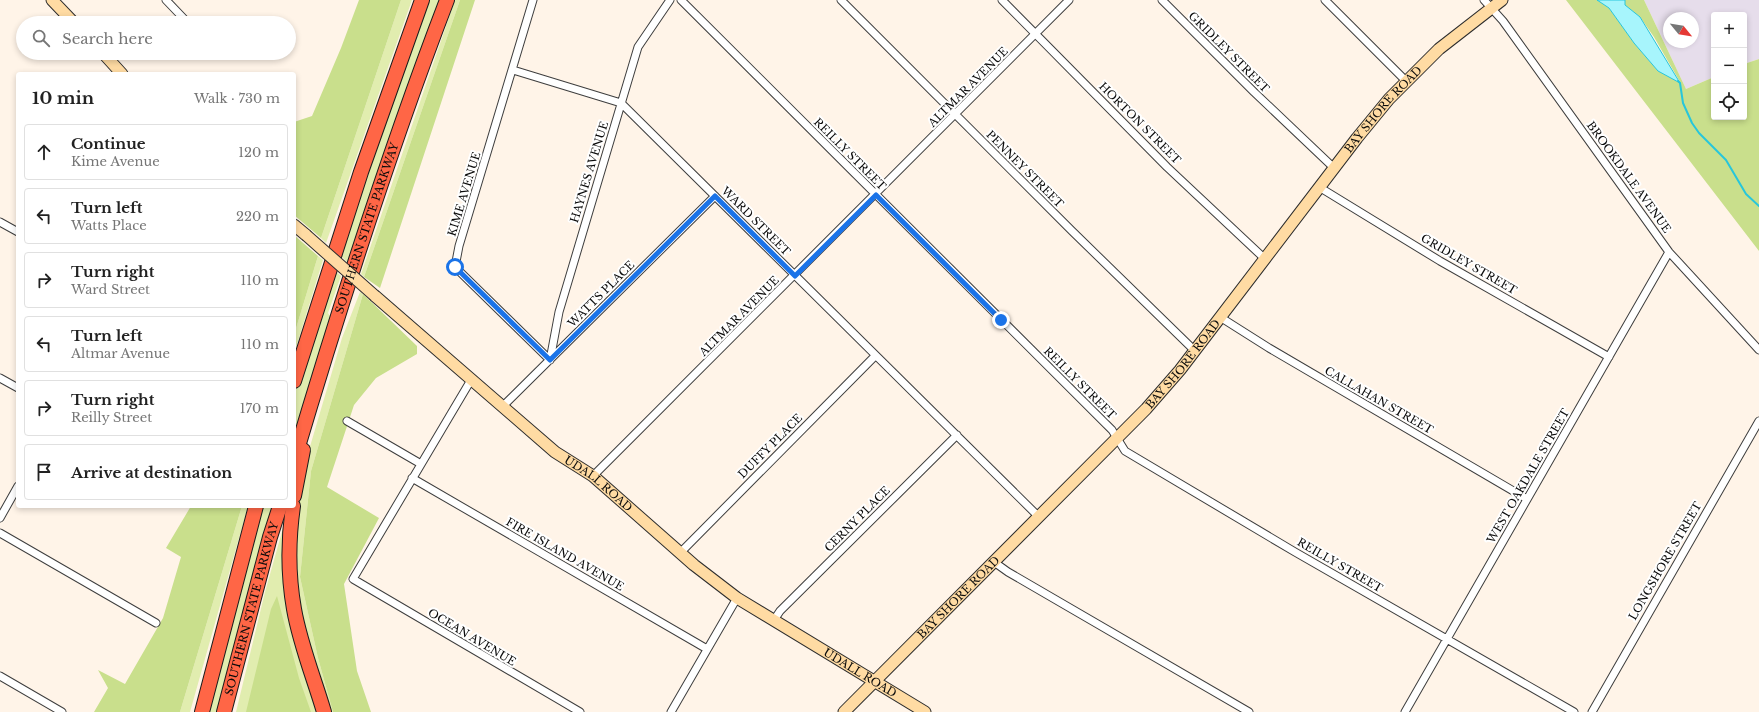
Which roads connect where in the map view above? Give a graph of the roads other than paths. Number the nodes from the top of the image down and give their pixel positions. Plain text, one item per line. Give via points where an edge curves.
1 (52, 0) edge
2 (166, 0) edge
3 (422, 0) edge
4 (447, 0) edge
5 (533, 0) edge
6 (670, 0) edge
7 (681, 0) edge
8 (841, 0) edge
9 (1002, 0) edge
10 (1069, 0) edge
11 (1162, 0) edge
12 (1325, 0) edge
13 (1502, 0) edge
14 (1488, 4) edge
15 (67, 16) edge
16 (181, 16) edge
17 (1036, 34) junction
18 (109, 60) edge
19 (513, 70) junction
20 (120, 72) edge
21 (1406, 80) junction
22 (621, 103) junction
23 (955, 115) junction
24 (1334, 168) junction
25 (1319, 187) junction
26 (876, 195) junction
27 (715, 196) junction
28 (0, 222) edge
29 (296, 227) edge
30 (16, 231) edge
31 (1669, 252) junction
32 (1265, 259) junction
33 (795, 276) junction
34 (1220, 317) junction
35 (1759, 350) edge
36 (1195, 351) junction
37 (875, 356) junction
38 (1609, 357) junction
39 (550, 360) junction
40 (296, 375) edge
41 (0, 378) edge
42 (471, 380) junction
43 (16, 387) edge
44 (502, 407) junction
45 (308, 414) junction
46 (346, 421) dead end
47 (1759, 421) edge
48 (957, 435) junction
49 (1117, 439) junction
50 (296, 453) edge
51 (421, 464) junction
52 (593, 476) junction
53 (412, 478) junction
54 (296, 486) edge
55 (16, 490) edge
56 (1527, 499) junction
57 (255, 508) edge
58 (280, 508) edge
59 (281, 508) edge
60 (293, 508) edge
61 (1039, 517) junction
62 (0, 518) edge
63 (0, 533) edge
64 (680, 553) junction
65 (994, 562) junction
66 (737, 598) junction
67 (774, 620) junction
68 (156, 623) dead end
69 (1447, 639) junction
70 (707, 649) junction
71 (0, 676) edge
72 (874, 682) junction
73 (62, 712) edge
74 (202, 712) edge
75 (224, 712) edge
76 (232, 712) edge
77 (324, 712) edge
78 (580, 712) edge
79 (671, 712) edge
80 (844, 712) edge
81 (925, 712) edge
82 (1249, 712) edge
83 (1405, 712) edge
84 (1574, 712) edge
85 (1592, 712) edge

1 - 15 main road
2 - 16 street
3 - 40 highway, SOUTHERN STATE PARKWAY via 361,172
4 - 45 highway, SOUTHERN STATE PARKWAY via 373,209
5 - 19 street, KIME AVENUE
6 - 22 street, HAYNES AVENUE via 638,47
7 - 26 street, REILLY STREET
8 - 23 street, PENNEY STREET
9 - 17 street, HORTON STREET
10 - 17 street, ALTMAR AVENUE
11 - 24 street, GRIDLEY STREET
12 - 21 street
13 - 14 main road, BAY SHORE ROAD
14 - 21 main road, BAY SHORE ROAD
14 - 31 street, BROOKDALE AVENUE via 1503,21
17 - 23 street, ALTMAR AVENUE
17 - 32 street, HORTON STREET via 1168,167
18 - 20 main road
19 - 22 street, WARD STREET
19 - 39 street, KIME AVENUE via 459,246 455,267
21 - 24 main road, BAY SHORE ROAD via 1372,118
22 - 27 street, WARD STREET
22 - 39 street, HAYNES AVENUE via 559,312
23 - 26 street, ALTMAR AVENUE
23 - 36 street, PENNEY STREET
24 - 25 main road, BAY SHORE ROAD
25 - 32 main road, BAY SHORE ROAD
25 - 38 street, GRIDLEY STREET via 1440,261
26 - 33 street, ALTMAR AVENUE
26 - 49 street, REILLY STREET via 1112,430
27 - 33 street, WARD STREET
27 - 39 street, WATTS PLACE
28 - 30 street
29 - 42 main road, UDALL ROAD, bridge
31 - 35 street, BROOKDALE AVENUE
31 - 38 street, WEST OAKDALE STREET
32 - 34 main road, BAY SHORE ROAD
33 - 37 street, WARD STREET
33 - 52 street, ALTMAR AVENUE
34 - 36 main road, BAY SHORE ROAD
34 - 56 street, CALLAHAN STREET
36 - 49 main road, BAY SHORE ROAD
37 - 48 street, WARD STREET
37 - 64 street, DUFFY PLACE
38 - 56 street, WEST OAKDALE STREET
39 - 44 street, WATTS PLACE
41 - 43 street
42 - 44 main road, UDALL ROAD
42 - 51 street
44 - 52 main road, UDALL ROAD via 555,452
45 - 50 highway, SOUTHERN STATE PARKWAY
45 - 54 highway
46 - 51 street
47 - 85 street, LONGSHORE STREET
48 - 61 street, WARD STREET
48 - 67 street, CERNY PLACE via 780,611
49 - 61 main road, BAY SHORE ROAD
49 - 69 street, REILLY STREET via 1127,452
51 - 53 street
52 - 64 main road, UDALL ROAD
53 - 70 street, FIRE ISLAND AVENUE
53 - 78 street, OCEAN AVENUE via 353,579
55 - 62 street
56 - 69 street, WEST OAKDALE STREET
57 - 74 highway, SOUTHERN STATE PARKWAY
58 - 75 highway, SOUTHERN STATE PARKWAY
59 - 76 highway, SOUTHERN STATE PARKWAY via 276,539
60 - 77 highway via 289,551 291,590 299,630
61 - 65 main road, BAY SHORE ROAD
63 - 68 street
64 - 66 main road, UDALL ROAD
65 - 72 main road, BAY SHORE ROAD
65 - 82 street
66 - 67 main road, UDALL ROAD
66 - 70 street
67 - 72 main road, UDALL ROAD
69 - 83 street, WEST OAKDALE STREET
69 - 84 street, REILLY STREET
70 - 79 street
71 - 73 street
72 - 80 main road, BAY SHORE ROAD
72 - 81 main road, UDALL ROAD

